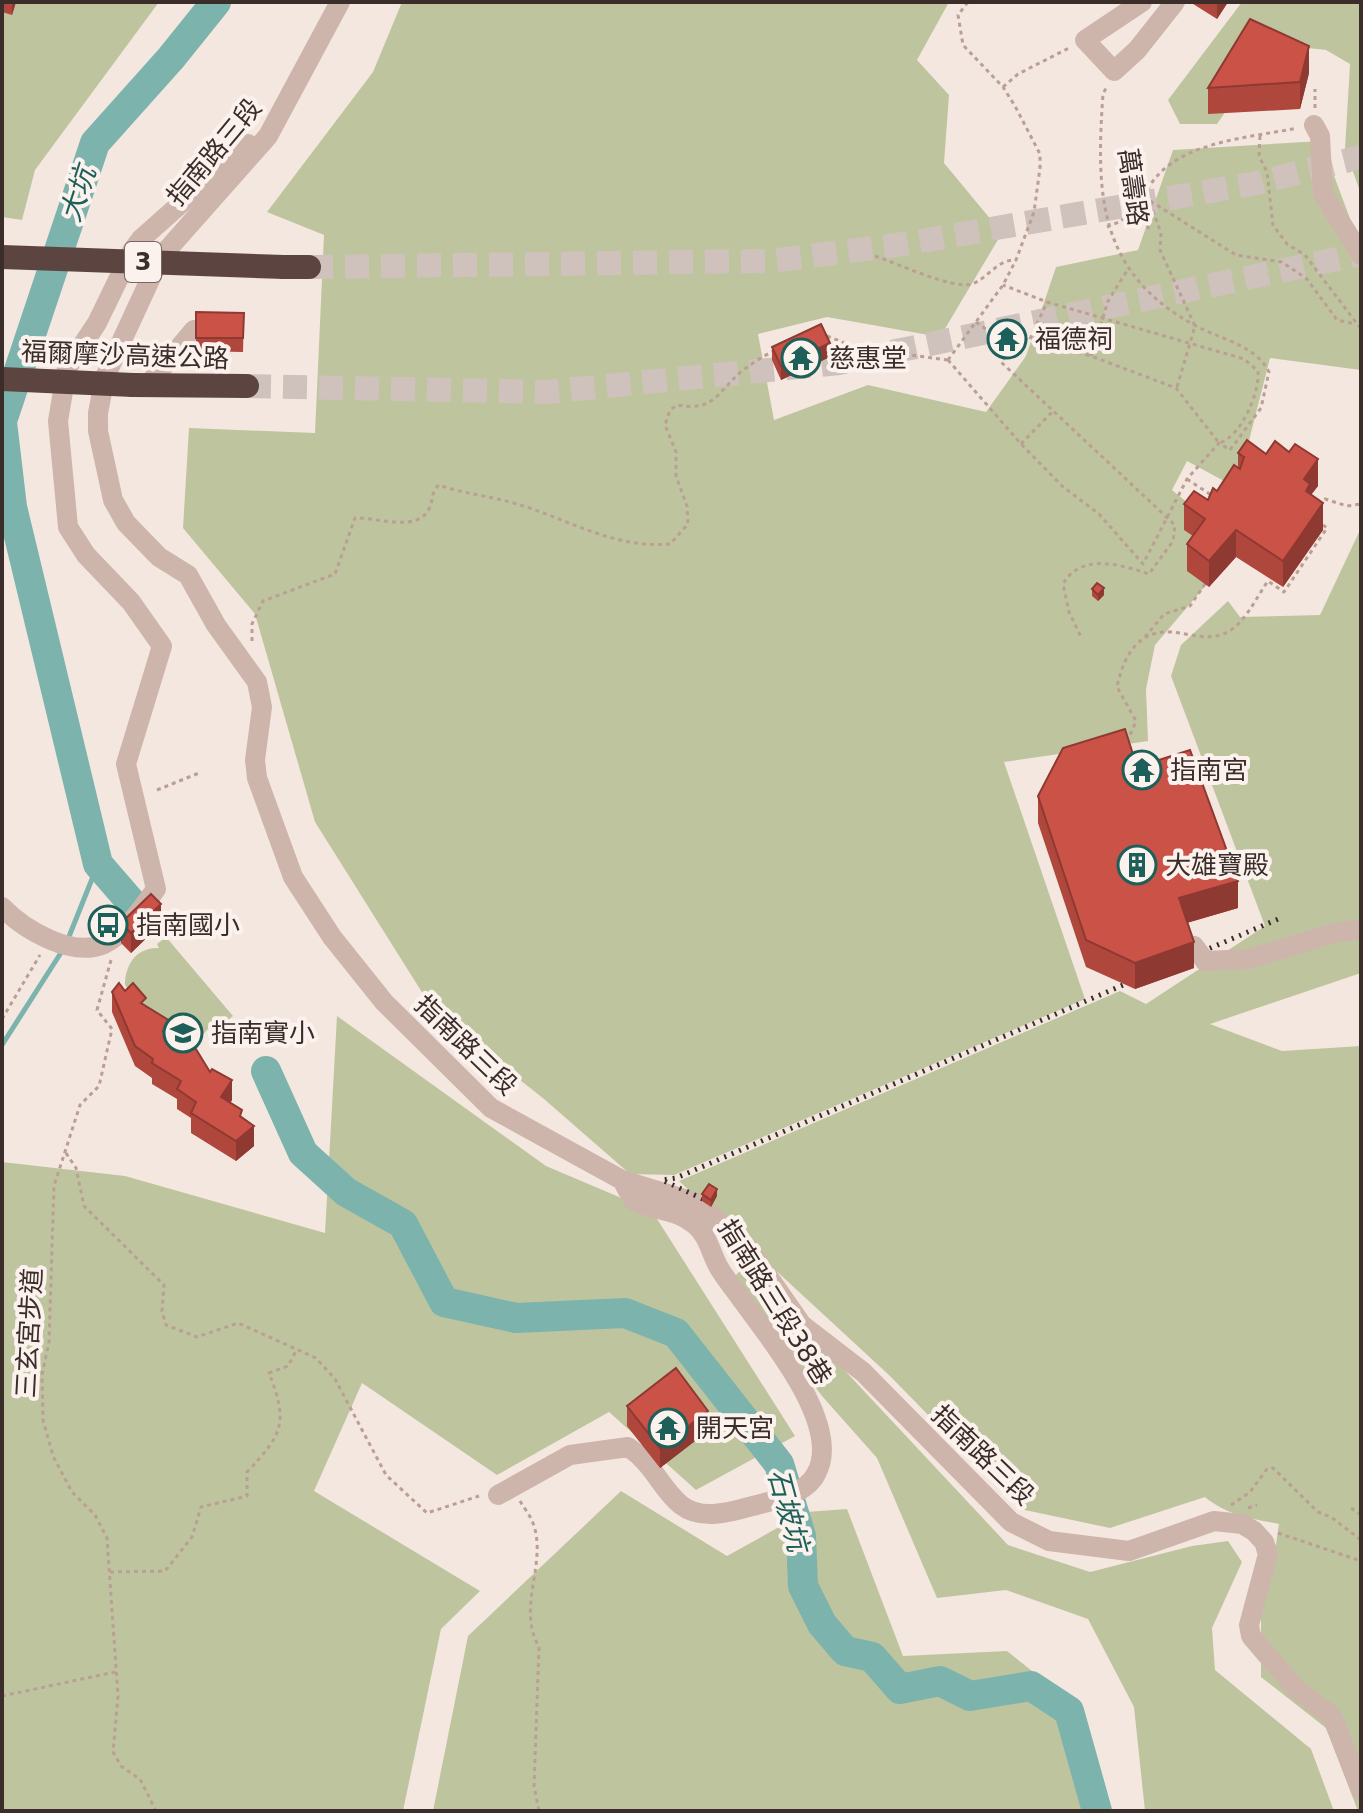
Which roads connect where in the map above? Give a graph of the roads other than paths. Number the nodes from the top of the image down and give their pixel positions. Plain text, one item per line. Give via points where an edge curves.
1 (340, 2) edge
2 (1142, 2) edge
3 (1175, 2) edge
4 (285, 107) junction
5 (1314, 125) road end
6 (2, 257) edge
7 (1360, 260) edge
8 (309, 267) tunnel mouth
9 (194, 330) edge
10 (2, 379) edge
11 (140, 385) junction
12 (247, 386) tunnel mouth
13 (4, 906) edge
14 (1361, 930) edge
15 (1200, 954) dead end
16 (622, 1180) junction
17 (505, 1491) road end
18 (1361, 1790) edge

1 - 4 street, 指南路三段
2 - 3 street via 1085,40 1114,71
4 - 13 street via 132,251 97,323 67,368 58,421 68,527 162,646 126,764 158,884 117,934 90,949 64,942
4 - 16 street, 指南路三段 via 246,164 160,258 105,377 98,431 113,500 126,523 159,557 188,575 257,682 262,707 257,778 293,877 332,937 384,1002 491,1108
5 - 7 street via 1320,136 1323,194
6 - 8 highway, 3, bridge
9 - 11 street
10 - 11 highway, 福爾摩沙高速公路, bridge
11 - 12 highway, 福爾摩沙高速公路
14 - 15 street via 1249,959
16 - 17 street, 指南路三段38巷 via 633,1200 691,1221 703,1233 718,1267 798,1380 820,1427 817,1474 803,1489 775,1500 724,1514 698,1512 681,1505 647,1459 628,1447 570,1455
16 - 18 street, 指南路三段 via 691,1201 708,1212 749,1249 802,1325 863,1372 1011,1522 1031,1534 1129,1551 1199,1524 1229,1521 1254,1531 1268,1554 1249,1625 1251,1636 1287,1680 1332,1716

